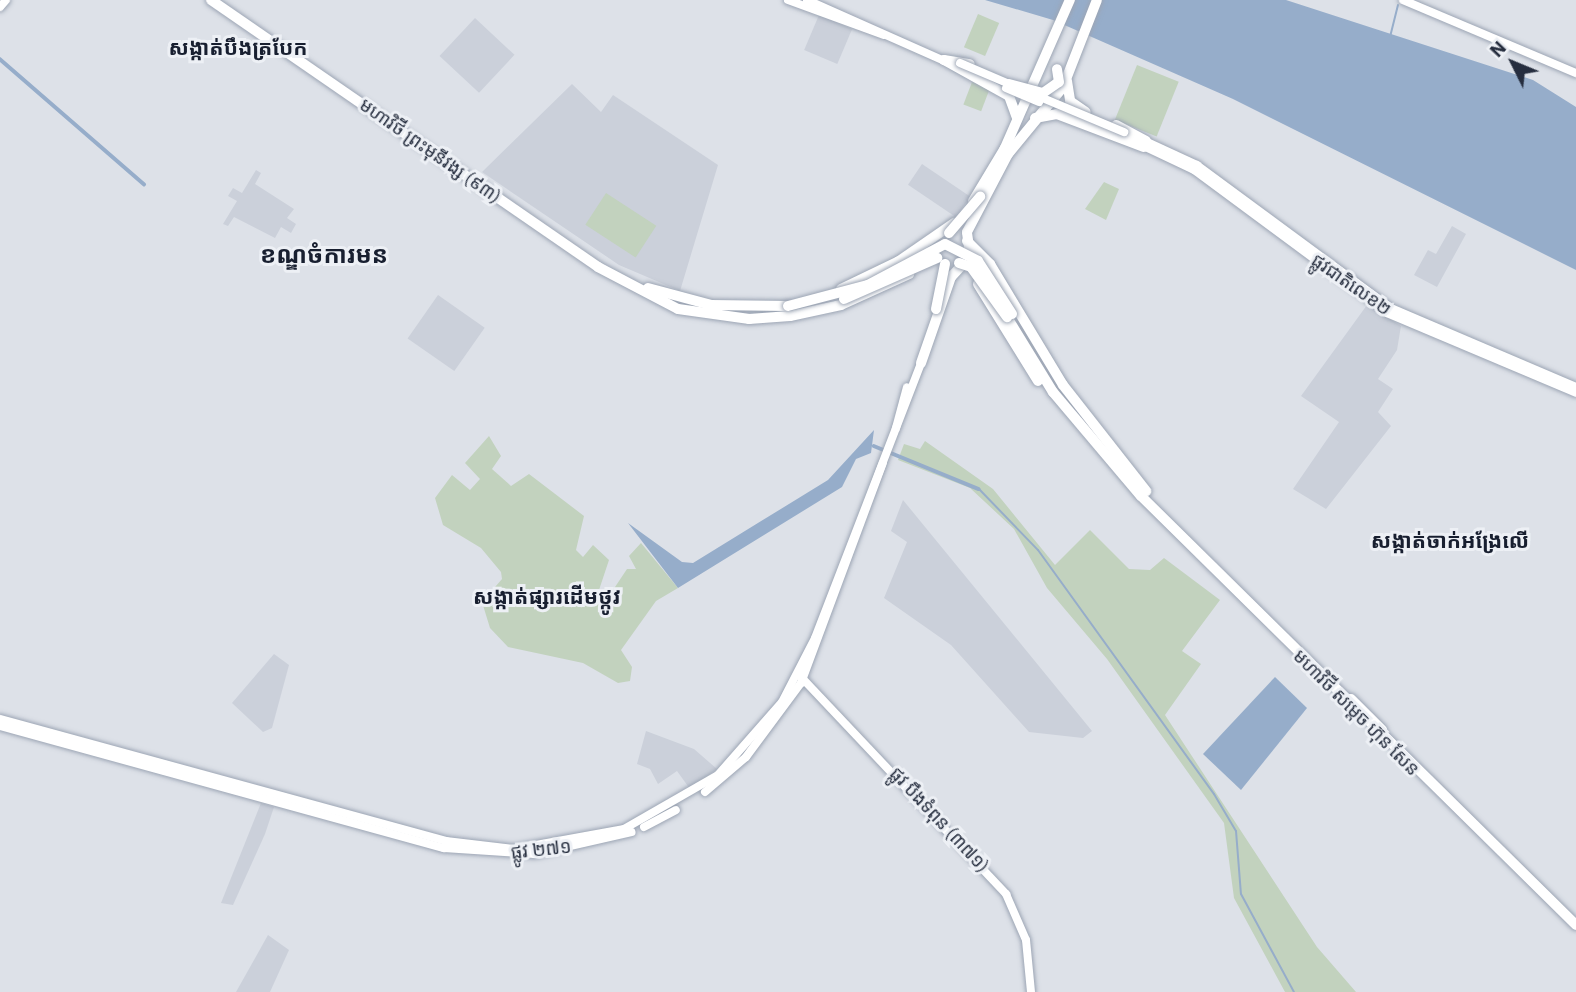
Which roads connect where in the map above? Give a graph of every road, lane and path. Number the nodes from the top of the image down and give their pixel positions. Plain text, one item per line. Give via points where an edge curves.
1 (6, 0) edge
2 (211, 0) edge
3 (223, 0) edge
4 (788, 0) edge
5 (807, 0) edge
6 (1070, 0) edge
7 (1097, 0) edge
8 (1404, 0) edge
9 (0, 7) edge
10 (885, 36) junction
11 (295, 54) junction
12 (944, 60) junction
13 (1044, 64) junction
14 (959, 66) junction
15 (1576, 73) edge
16 (1068, 75) junction
17 (1008, 86) junction
18 (1019, 128) junction
19 (1123, 135) junction
20 (1145, 144) junction
21 (1009, 148) junction
22 (953, 238) junction
23 (940, 262) junction
24 (961, 264) junction
25 (857, 282) junction
26 (1362, 291) junction
27 (653, 293) junction
28 (840, 297) junction
29 (863, 298) junction
30 (1007, 315) junction
31 (921, 348) junction
32 (919, 362) junction
33 (1576, 387) edge
34 (1576, 393) edge
35 (1107, 453) junction
36 (1143, 494) junction
37 (801, 677) junction
38 (0, 719) edge
39 (0, 726) edge
40 (1576, 916) edge
41 (1576, 925) edge
42 (1031, 992) edge

1 - 9 main road
2 - 11 highway, មហាវិថី ព្រះមុនីវង្ស (៩៣)
3 - 11 highway, មហាវិថី ព្រះមុនីវង្ស (៩៣)
4 - 10 main road
5 - 10 main road
6 - 13 highway
7 - 16 highway
8 - 15 main road
10 - 12 main road
11 - 27 highway, មហាវិថី ព្រះមុនីវង្ស (៩៣)
12 - 14 main road
12 - 17 highway via 961,60
13 - 17 highway via 1030,79
13 - 18 highway
14 - 17 main road, bridge
14 - 19 main road, bridge
16 - 18 highway
16 - 20 highway via 1073,105
17 - 18 highway
17 - 19 main road, bridge
17 - 21 highway, bridge via 1044,93 1059,82 1058,69 1045,72
18 - 20 highway via 1036,118 1057,114
18 - 21 highway
19 - 20 main road, ផ្លូវជាតិលេខ២
20 - 26 main road, ផ្លូវជាតិលេខ២ via 1197,165
21 - 22 highway
21 - 22 highway, bridge
21 - 22 highway
22 - 23 highway, bridge
22 - 24 highway, bridge
22 - 25 highway
22 - 28 highway, bridge
22 - 30 highway, bridge via 987,267
23 - 24 highway, bridge
23 - 28 highway, bridge
23 - 29 highway
23 - 31 highway, bridge via 936,309
23 - 31 highway via 945,275
24 - 30 highway, bridge via 971,267
24 - 32 highway
25 - 28 highway
25 - 29 highway
26 - 33 main road, ផ្លូវជាតិលេខ២ via 1410,318
26 - 34 main road, ផ្លូវជាតិលេខ២ via 1407,323
27 - 28 highway via 750,304
27 - 28 highway, bridge via 732,307 788,309
27 - 28 highway via 689,312 749,318
28 - 29 highway
28 - 30 highway, bridge via 932,247 951,245 978,261
30 - 35 highway via 1057,376
30 - 35 highway via 1041,374
31 - 32 highway
32 - 37 main road, ផ្លូវ ២៧១
35 - 36 highway
36 - 40 highway, មហាវិថី សម្តេច ហ៊ុន សែន
36 - 41 highway, មហាវិថី សម្តេច ហ៊ុន សែន
37 - 38 main road, ផ្លូវ ២៧១ via 742,752 680,802 615,832 514,849 435,838
37 - 39 main road, ផ្លូវ ២៧១ via 736,766 663,818 599,842 513,855 433,845
37 - 42 main road, ផ្លូវ បឹងទំពុន (៣៧១) via 1006,894 1026,940

